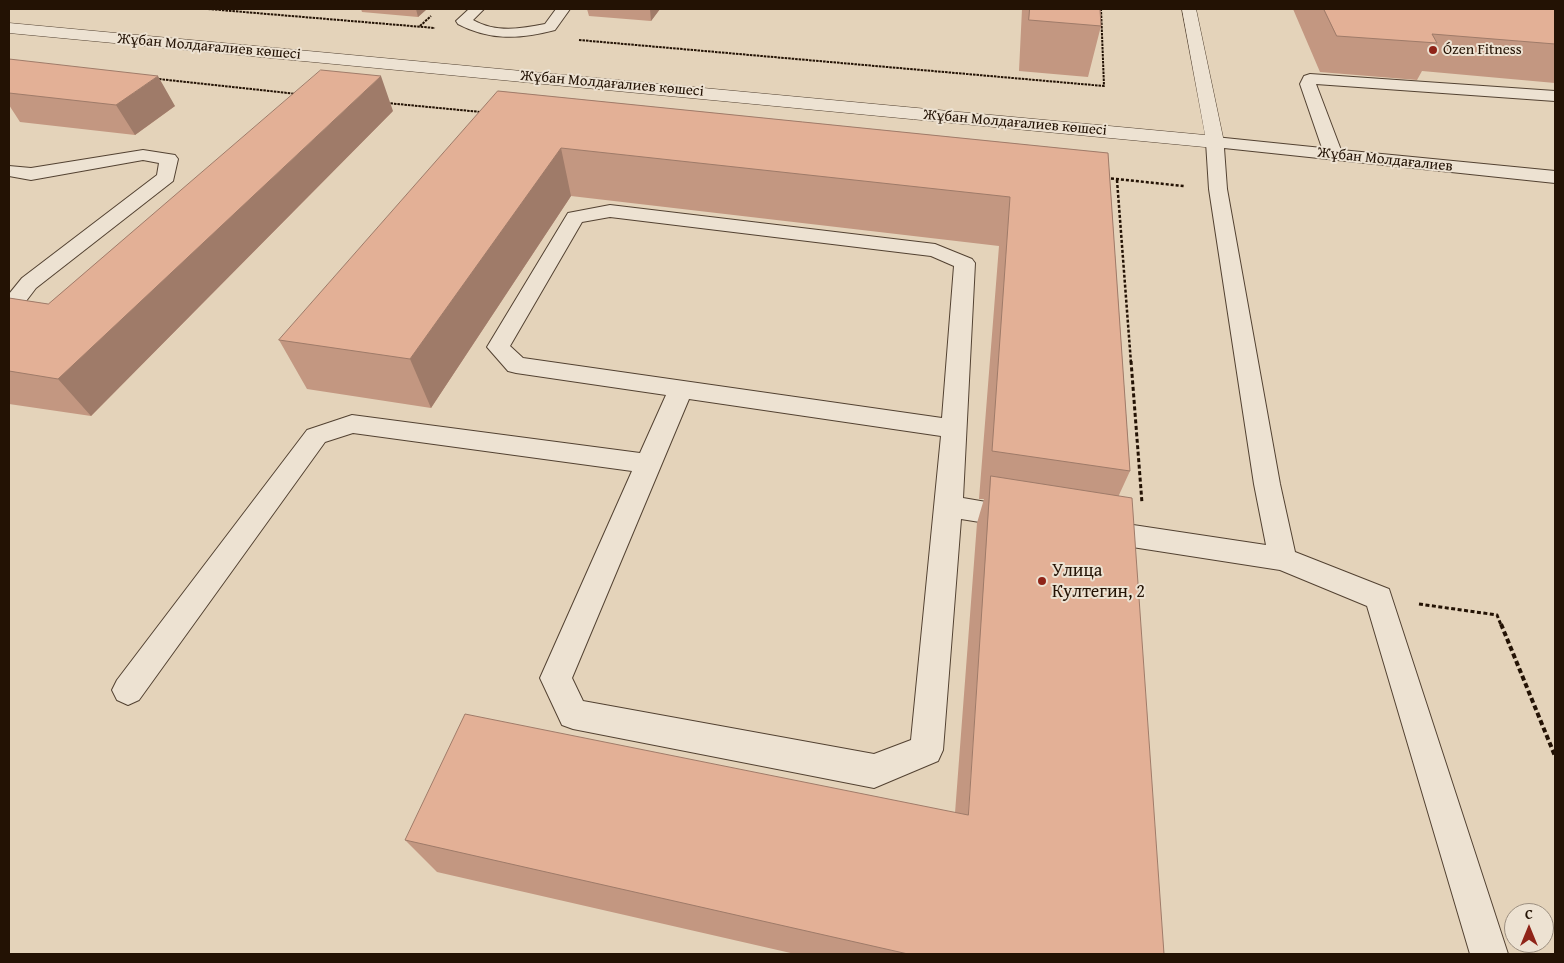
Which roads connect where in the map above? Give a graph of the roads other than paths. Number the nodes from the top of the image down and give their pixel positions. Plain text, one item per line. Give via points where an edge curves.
1 (477, 9) edge
2 (563, 9) edge
3 (1189, 9) edge
4 (9, 28) edge
5 (1555, 96) edge
6 (1216, 142) junction
7 (1334, 154) junction
8 (9, 170) edge
9 (1555, 177) edge
10 (19, 282) edge
11 (9, 308) edge
12 (681, 389) junction
13 (954, 429) junction
14 (649, 464) junction
15 (948, 506) junction
16 (1037, 520) edge
17 (1076, 527) edge
18 (1283, 559) junction
19 (128, 690) dead end
20 (1489, 954) edge

1 - 2 lane via 463,21 479,31 519,34 550,27
3 - 6 street
4 - 6 street, Жұбан Молдағалиев көшесі
5 - 7 lane via 1310,79 1308,84
6 - 7 lane, Жұбан Молдағалиев
6 - 18 lane via 1218,189 1267,484
7 - 9 lane, Жұбан Молдағалиев
8 - 10 lane via 31,174 143,155 169,159 166,177
10 - 11 lane
12 - 13 lane
12 - 13 lane via 516,365 498,347 575,217 610,211 935,250 965,263
12 - 14 lane
13 - 15 lane
14 - 15 lane via 556,678 573,714 874,771 926,750
14 - 19 lane via 352,424 316,436
15 - 16 lane
17 - 18 lane
18 - 20 lane via 1379,598

